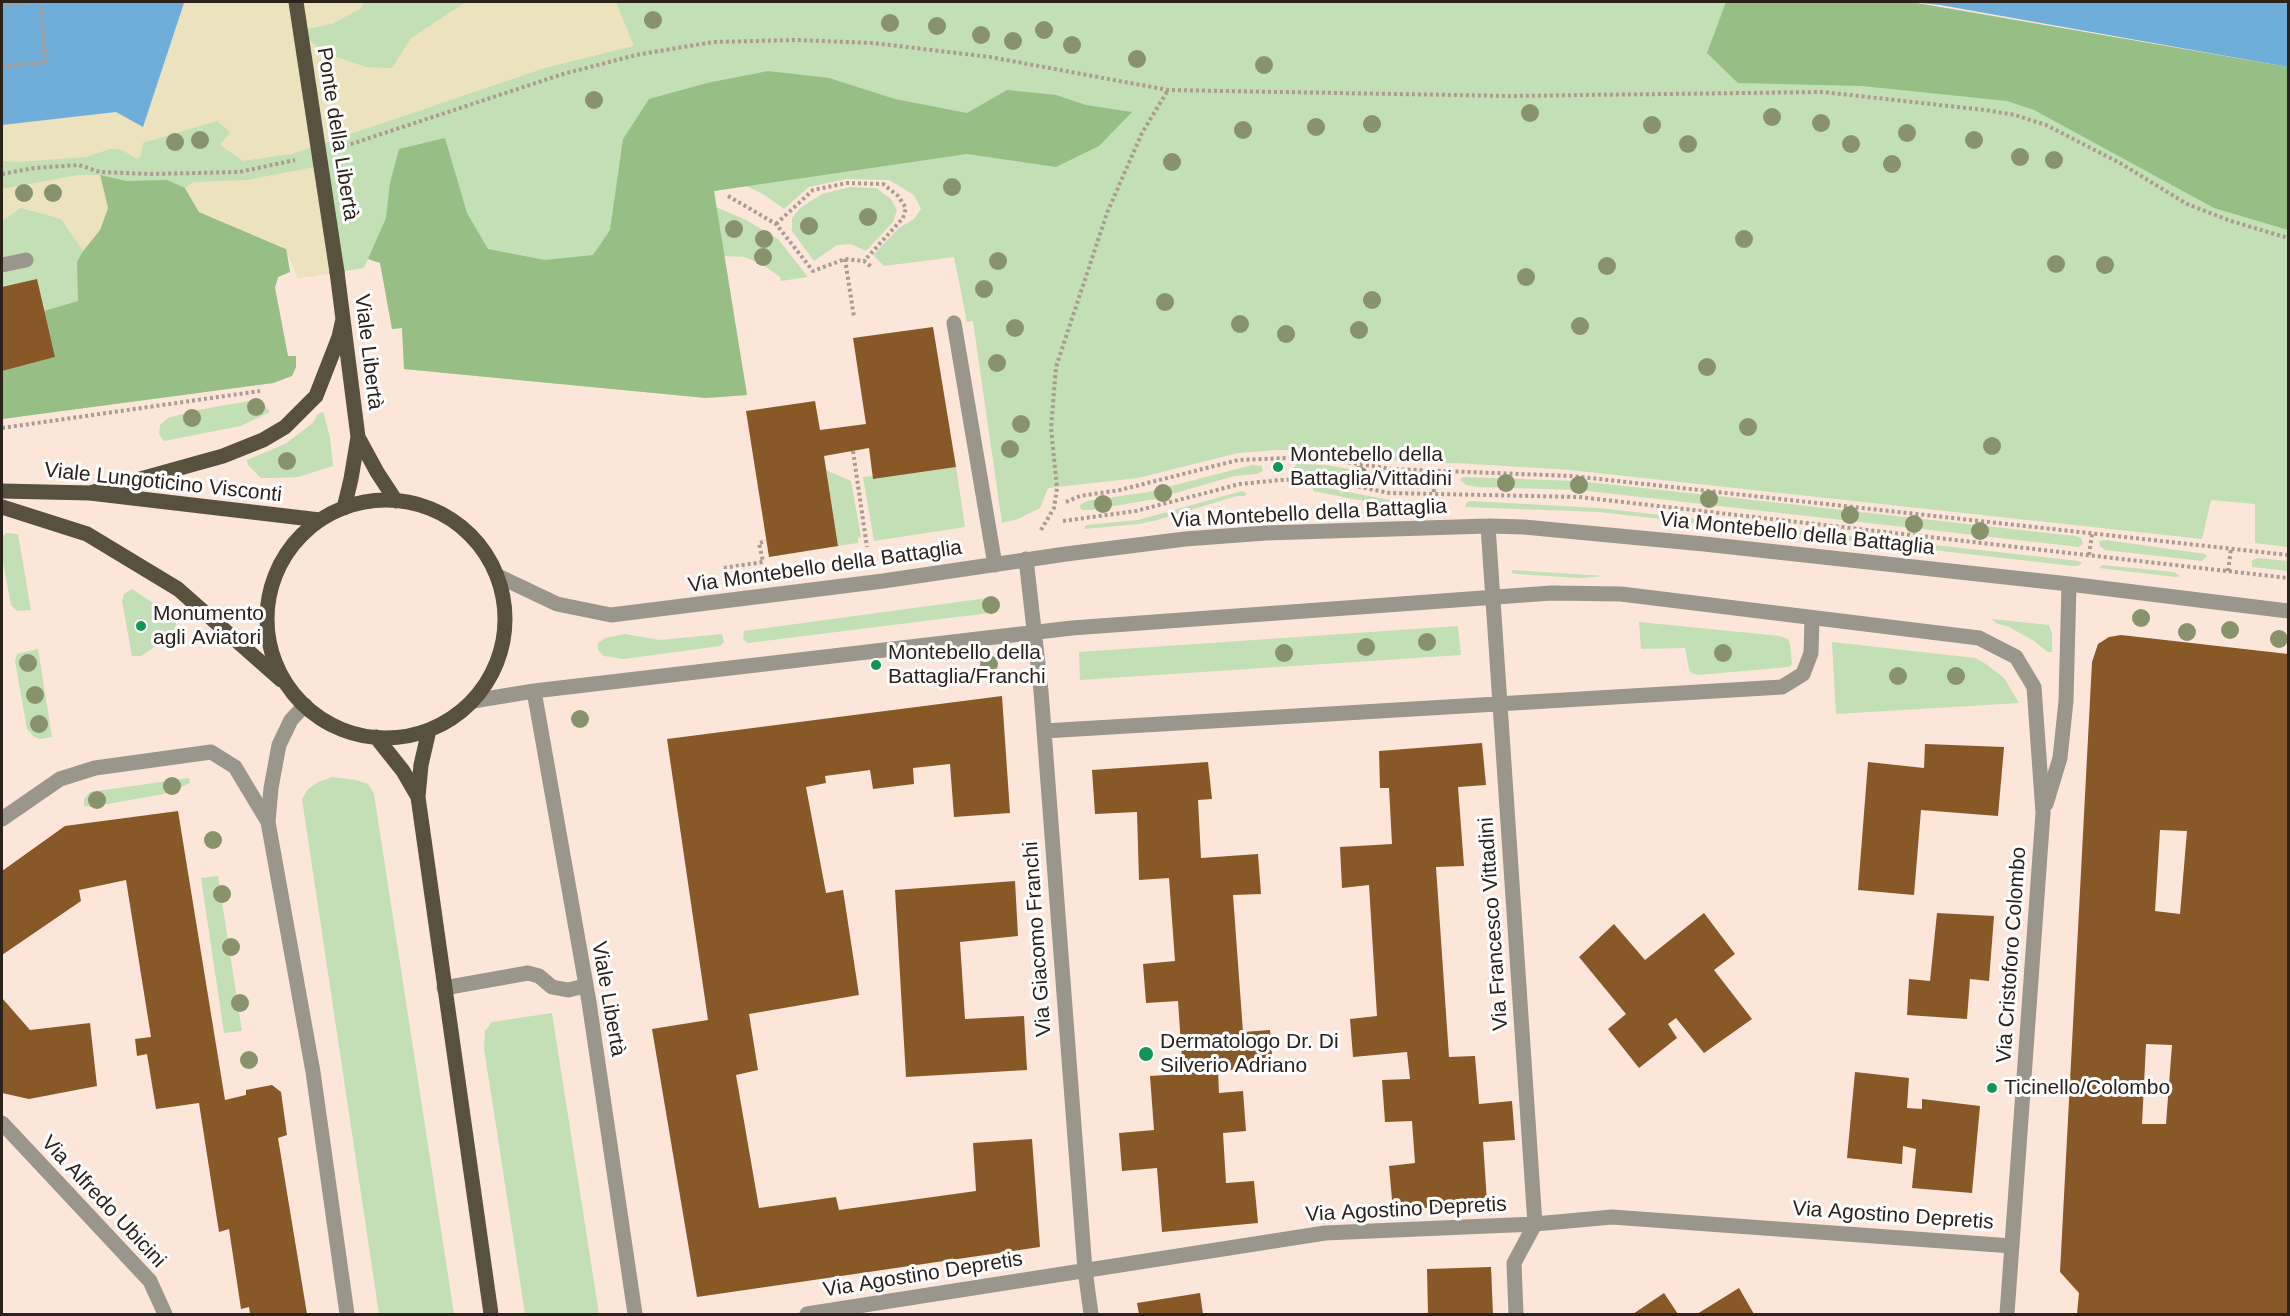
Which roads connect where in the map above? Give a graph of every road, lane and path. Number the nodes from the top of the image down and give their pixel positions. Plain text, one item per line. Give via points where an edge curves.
1 (31, 2) edge
2 (41, 2) edge
3 (296, 2) edge
4 (2, 4) edge
5 (2, 66) edge
6 (1168, 90) junction
7 (340, 147) dead end
8 (296, 159) dead end
9 (2, 174) edge
10 (728, 196) dead end
11 (776, 224) junction
12 (2289, 238) edge
13 (845, 259) junction
14 (26, 260) dead end
15 (864, 261) junction
16 (2, 265) edge
17 (873, 268) dead end
18 (337, 272) joint
19 (854, 317) dead end
20 (343, 319) junction
21 (954, 323) dead end
22 (260, 391) dead end
23 (2, 428) edge
24 (358, 437) junction
25 (853, 450) dead end
26 (1433, 471) junction
27 (2, 490) edge
28 (90, 493) junction
29 (1434, 494) dead end
30 (396, 501) junction
31 (1066, 502) dead end
32 (2, 507) edge
33 (344, 508) junction
34 (320, 520) junction
35 (1488, 526) junction
36 (2092, 534) junction
37 (766, 541) dead end
38 (867, 547) dead end
39 (2231, 549) junction
40 (2089, 555) dead end
41 (2289, 555) edge
42 (1026, 560) junction
43 (995, 565) junction
44 (2228, 571) dead end
45 (498, 576) junction
46 (726, 578) dead end
47 (2068, 584) junction
48 (1492, 597) junction
49 (2289, 611) edge
50 (1812, 618) junction
51 (1035, 633) junction
52 (287, 685) junction
53 (534, 691) junction
54 (473, 701) junction
55 (304, 705) junction
56 (1501, 705) junction
57 (429, 730) junction
58 (1044, 731) junction
59 (376, 737) junction
60 (418, 797) junction
61 (2043, 813) junction
62 (2, 819) edge
63 (268, 822) junction
64 (585, 986) junction
65 (444, 988) junction
66 (2, 1124) edge
67 (1535, 1224) junction
68 (2012, 1246) junction
69 (1085, 1270) junction
70 (165, 1314) edge
71 (347, 1314) edge
72 (491, 1314) edge
73 (635, 1314) edge
74 (807, 1314) edge
75 (1091, 1314) edge
76 (1516, 1314) edge
77 (2007, 1314) edge

1 - 4 path
2 - 5 path via 45,62
3 - 18 main road, Ponte della Libertà, bridge
6 - 7 path via 990,57 873,43 713,42 636,55 563,74
6 - 12 path via 1509,96 1823,92 1985,110 2046,125 2187,204
6 - 42 path via 1142,133 1107,213 1056,367 1051,428 1058,488 1054,508
8 - 9 path via 239,171 151,174 100,172 79,165
10 - 11 path
11 - 13 path via 813,271
11 - 15 path via 813,190 847,183 883,184 906,208 903,218
13 - 15 path
13 - 19 path
14 - 16 street
15 - 17 path
18 - 20 main road, Viale Libertà
20 - 24 main road, Viale Libertà
20 - 28 main road via 316,396 285,427 223,456
21 - 43 street
22 - 23 path
24 - 30 main road, Viale Libertà
24 - 33 main road, Viale Libertà
25 - 38 path
26 - 29 path
26 - 31 path via 1312,457 1238,460
26 - 36 path via 1572,476
27 - 28 main road, Viale Lungoticino Visconti
28 - 34 main road, Viale Lungoticino Visconti
30 - 33 main road via 370,501
30 - 45 main road via 430,509 468,532
32 - 52 main road via 87,534 178,589
33 - 34 main road
34 - 52 main road via 284,559 269,601 268,636
35 - 42 street, Via Montebello della Battaglia via 1266,533 1185,539
35 - 47 street, Via Montebello della Battaglia via 1704,544
35 - 48 street, Via Francesco Vittadini
36 - 39 path
36 - 40 path
37 - 46 path via 759,543 763,562 723,568
39 - 41 path
39 - 44 path
42 - 43 street, Via Montebello della Battaglia
42 - 51 street, Via Giacomo Franchi
43 - 45 street, Via Montebello della Battaglia via 611,615 556,604
45 - 54 main road via 505,602 500,655
47 - 49 street, Via Montebello della Battaglia
47 - 61 street, Via Cristoforo Colombo via 2066,701 2060,758
48 - 50 street via 1621,594
48 - 51 street
48 - 56 street, Via Francesco Vittadini
50 - 56 street via 1811,653 1803,674 1782,687
50 - 61 street, Via Cristoforo Colombo via 1979,638 2016,657 2034,687
51 - 53 street
51 - 58 street, Via Giacomo Franchi
52 - 55 main road
53 - 54 street
53 - 64 street, Viale Libertà
54 - 57 main road
55 - 59 main road via 326,722
55 - 63 street via 291,720 279,745
56 - 58 street
56 - 67 street, Via Francesco Vittadini
57 - 59 main road
57 - 60 main road
58 - 69 street, Via Giacomo Franchi
59 - 60 main road
60 - 65 main road
61 - 68 street, Via Cristoforo Colombo
62 - 63 street via 60,779 151,759 212,752 235,767
63 - 71 street via 313,1072
64 - 65 street via 568,990 552,987 528,973
64 - 73 street, Viale Libertà
65 - 72 main road
66 - 70 street, Via Alfredo Ubicini via 150,1281
67 - 68 street, Via Agostino Depretis via 1612,1218
67 - 69 street, Via Agostino Depretis via 1325,1233
67 - 76 street via 1514,1263
68 - 77 street, Via Cristoforo Colombo
69 - 74 street, Via Agostino Depretis
69 - 75 street, Via Giacomo Franchi

